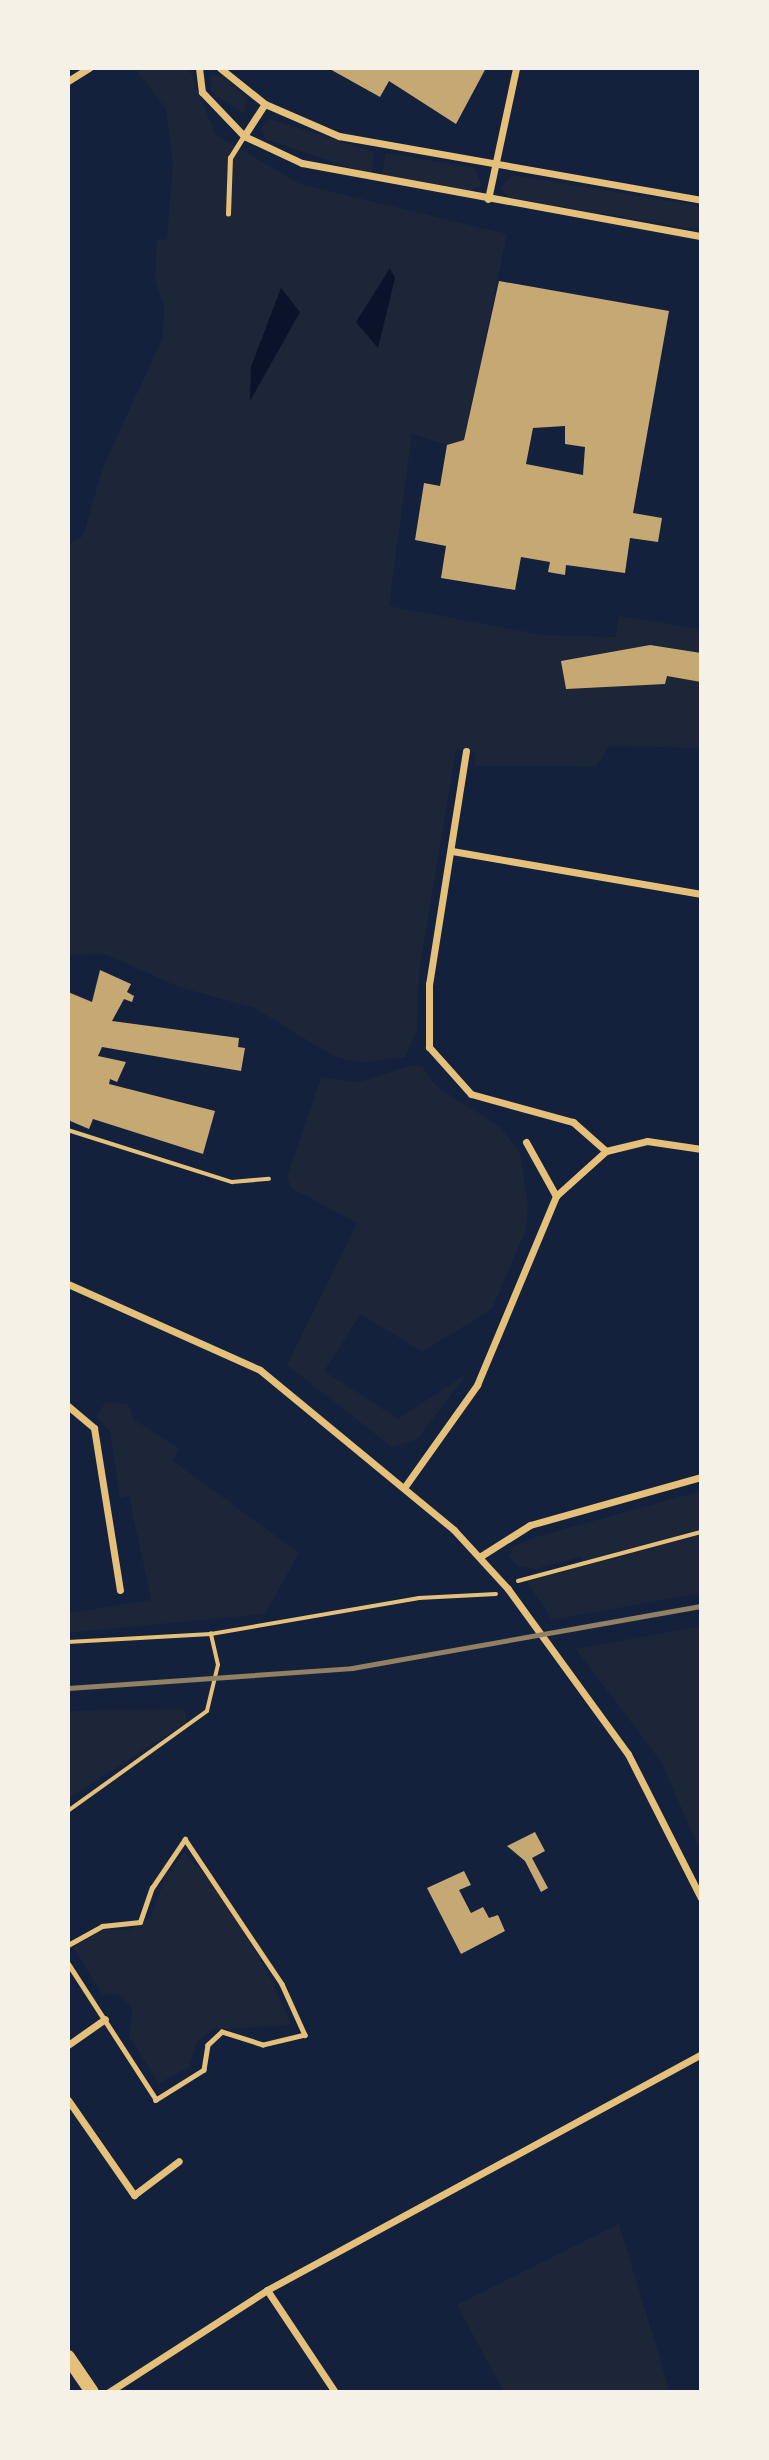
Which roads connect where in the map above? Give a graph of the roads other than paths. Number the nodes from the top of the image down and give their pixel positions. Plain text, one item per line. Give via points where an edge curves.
1 (89, 68) edge
2 (199, 68) edge
3 (220, 68) edge
4 (516, 68) edge
5 (68, 81) edge
6 (265, 104) junction
7 (244, 136) junction
8 (494, 166) junction
9 (488, 199) junction
10 (701, 200) edge
11 (228, 214) dead end
12 (701, 236) edge
13 (467, 751) dead end
14 (452, 851) junction
15 (701, 894) edge
16 (526, 1142) dead end
17 (701, 1149) edge
18 (606, 1151) junction
19 (556, 1196) junction
20 (68, 1284) edge
21 (68, 1406) edge
22 (701, 1476) edge
23 (406, 1485) junction
24 (481, 1556) junction
25 (120, 1590) dead end
26 (701, 1898) edge
27 (68, 1945) edge
28 (68, 1964) edge
29 (105, 2020) junction
30 (68, 2045) edge
31 (701, 2054) edge
32 (68, 2100) edge
33 (179, 2161) dead end
34 (267, 2290) junction
35 (68, 2357) edge
36 (92, 2392) edge
37 (109, 2392) edge
38 (335, 2392) edge

1 - 5 street
2 - 7 street via 202,92
3 - 6 street
4 - 8 street
6 - 7 street
6 - 8 street via 339,136
7 - 9 street via 338,174
7 - 11 lane via 230,159
8 - 9 street
8 - 10 street
9 - 12 street
13 - 14 street
14 - 15 street
14 - 18 street via 429,985 429,1047 471,1094 573,1122
16 - 19 street
17 - 18 street via 647,1141
18 - 19 street
19 - 23 street via 477,1385
20 - 23 street via 260,1370
21 - 25 street via 94,1428
22 - 24 street via 530,1525
23 - 24 street
24 - 26 street via 647,1783
27 - 29 lane via 102,1926 140,1922 152,1888 186,1839 282,1984 305,2035 263,2045 222,2032 208,2045 204,2070 156,2100
28 - 29 lane
29 - 30 street
31 - 34 street
32 - 33 street via 134,2195
34 - 37 street
34 - 38 street
35 - 36 main road

